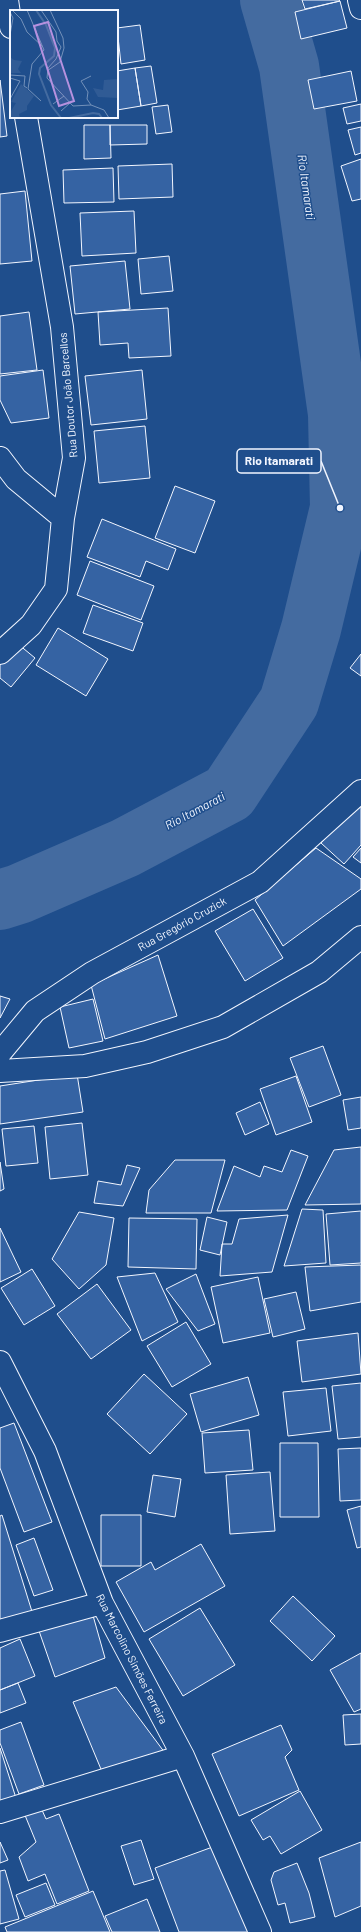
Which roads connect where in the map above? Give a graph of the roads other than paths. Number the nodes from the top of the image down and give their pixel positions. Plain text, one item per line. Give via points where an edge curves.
1 (7, 0) edge
2 (359, 0) edge
3 (361, 8) edge
4 (10, 21) edge
5 (26, 118) edge
6 (0, 458) edge
7 (63, 518) junction
8 (0, 653) edge
9 (361, 791) edge
10 (361, 937) edge
11 (0, 1053) edge
12 (0, 1071) edge
13 (0, 1362) edge
14 (102, 1603) junction
15 (0, 1632) edge
16 (183, 1756) junction
17 (0, 1812) edge
18 (260, 1932) edge

1 - 4 street
2 - 3 street
5 - 7 street, Rua Doutor João Barcellos via 65,358 74,458
6 - 7 street via 16,479
7 - 8 street, Rua Doutor João Barcellos via 56,589 31,625
9 - 11 street, Rua Gregório Cruzick via 260,882 92,973 35,1011
10 - 12 street via 319,972 222,1027 147,1052 85,1066
13 - 14 street, Rua Marcolino Simões Ferreira via 45,1451
14 - 15 street
14 - 16 street, Rua Marcolino Simões Ferreira
16 - 17 street
16 - 18 street, Rua Marcolino Simões Ferreira

